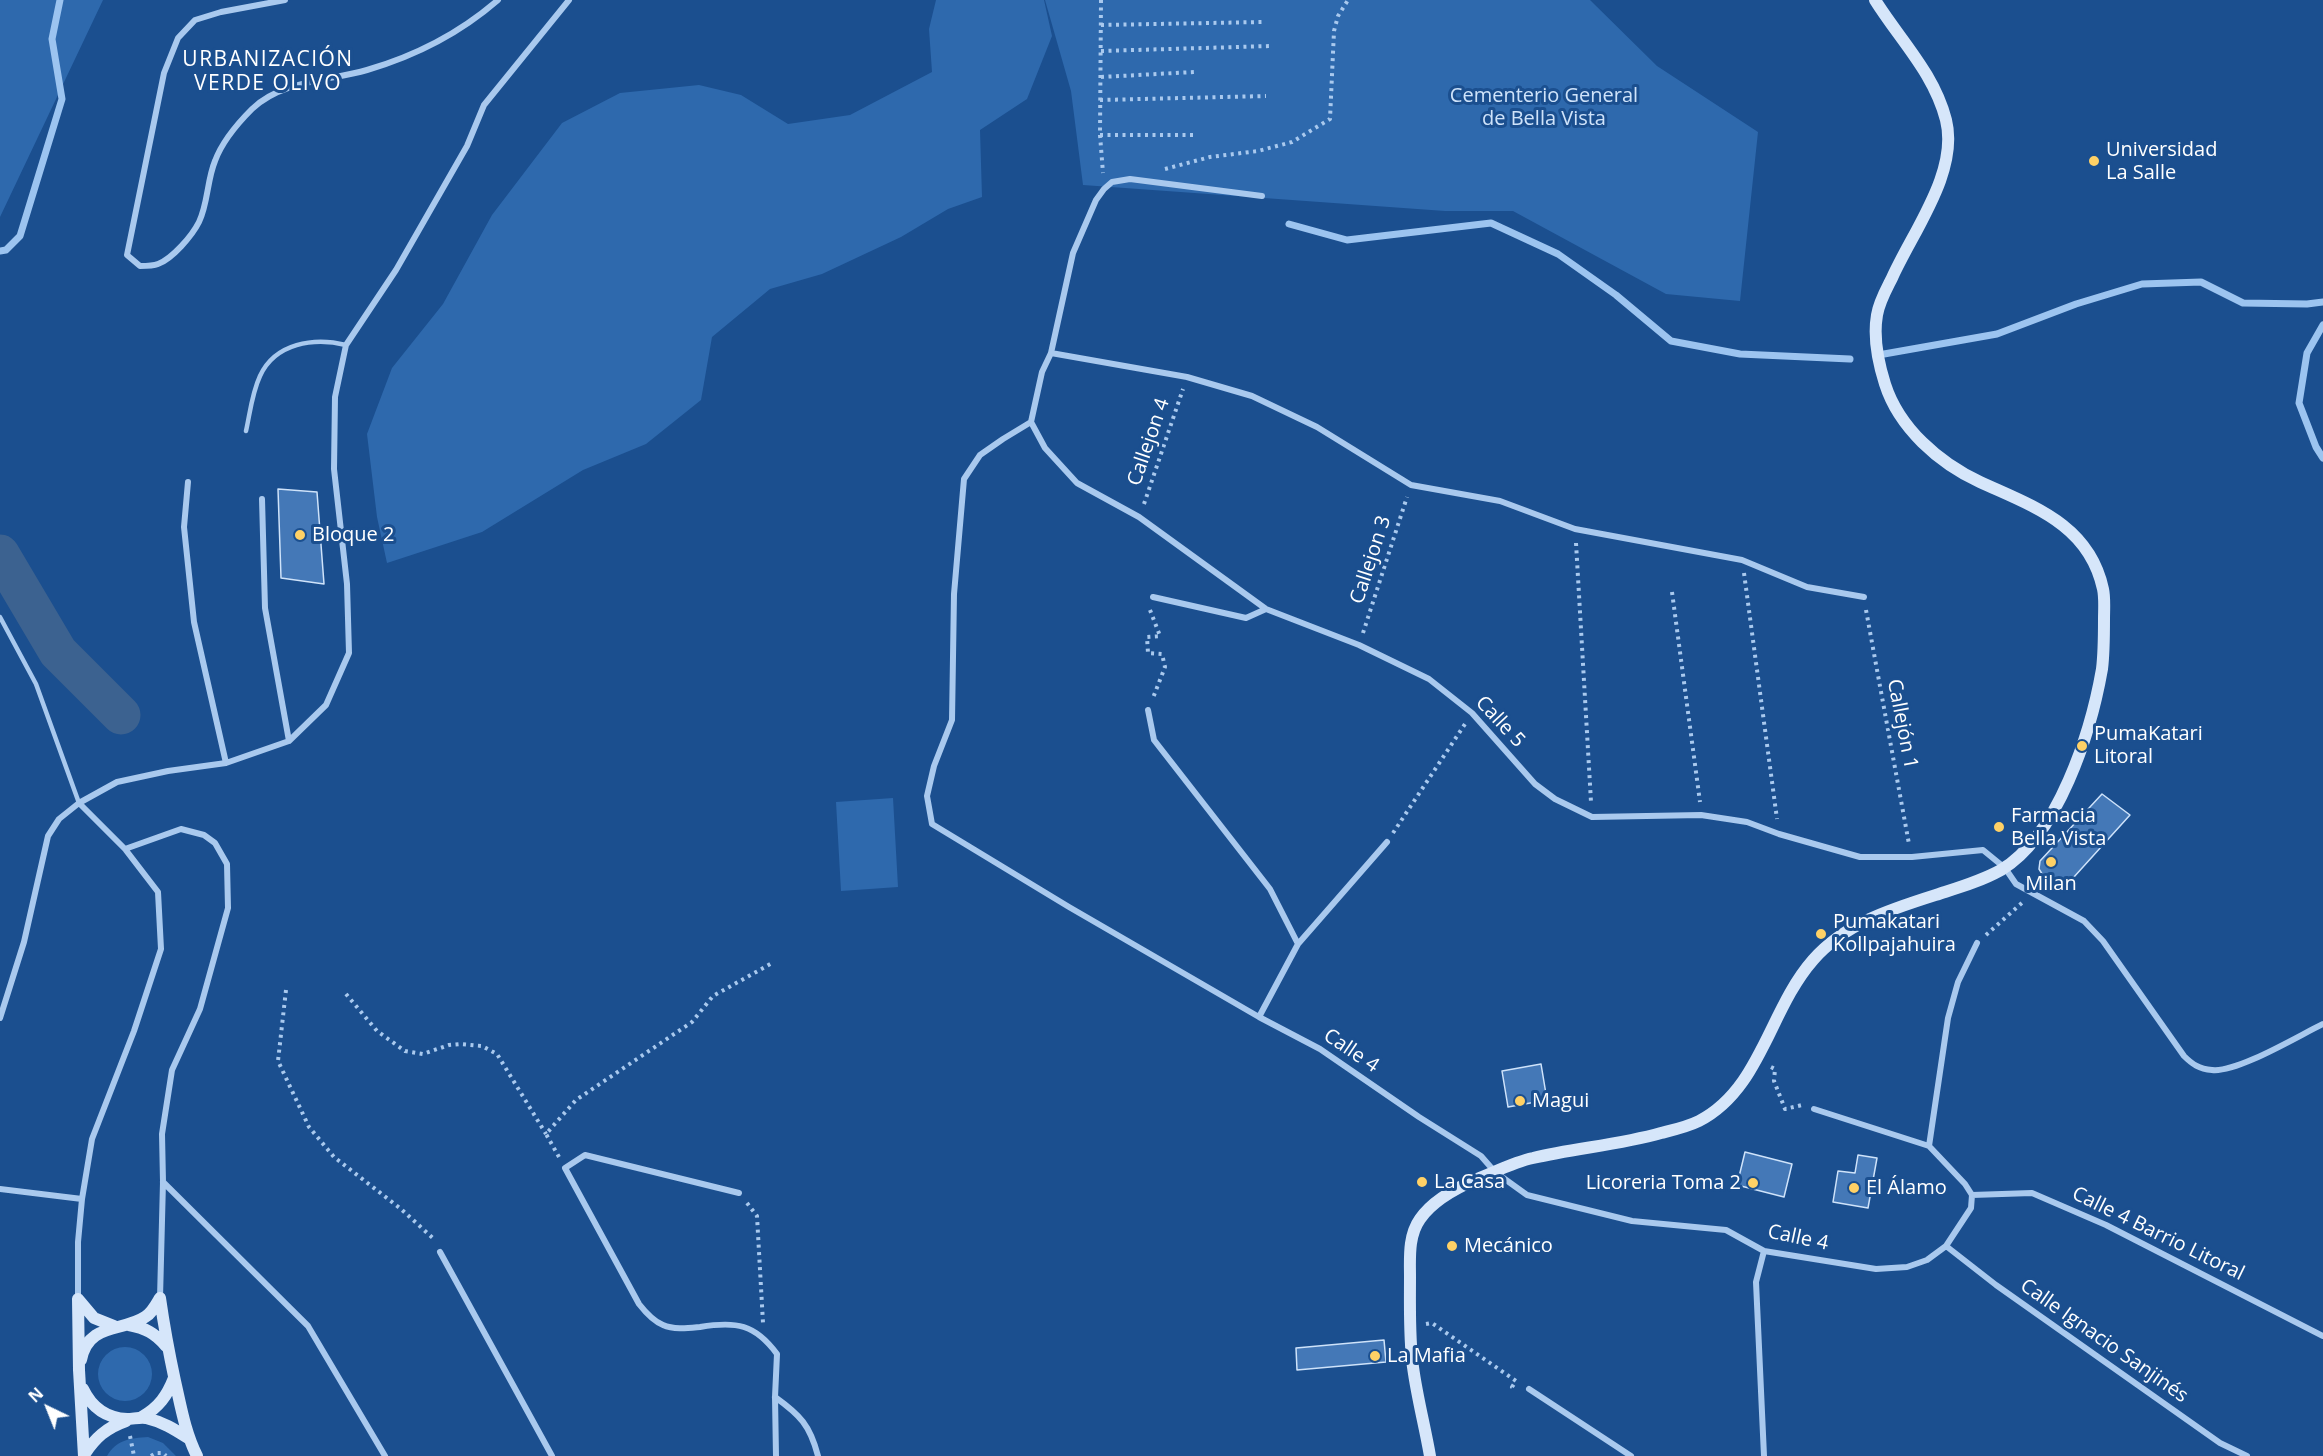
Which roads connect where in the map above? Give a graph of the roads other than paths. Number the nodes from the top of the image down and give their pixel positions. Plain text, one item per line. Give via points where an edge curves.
1 (285, 0) edge
2 (498, 0) edge
3 (569, 0) edge
4 (1875, 0) edge
5 (1262, 196) dead end
6 (346, 345) junction
7 (1051, 353) junction
8 (1031, 422) junction
9 (246, 431) dead end
10 (188, 482) dead end
11 (262, 499) dead end
12 (1153, 597) road end
13 (1864, 597) road end
14 (1266, 609) junction
15 (0, 617) edge
16 (1148, 710) road end
17 (289, 741) junction
18 (226, 763) junction
19 (79, 802) junction
20 (1387, 842) road end
21 (125, 849) junction
22 (2005, 868) junction
23 (1977, 943) road end
24 (1298, 944) junction
25 (1259, 1017) junction
26 (0, 1018) edge
27 (2323, 1024) edge
28 (1814, 1109) dead end
29 (1929, 1146) junction
30 (1495, 1172) junction
31 (163, 1182) junction
32 (0, 1189) edge
33 (739, 1193) road end
34 (1972, 1195) junction
35 (82, 1200) junction
36 (1946, 1246) junction
37 (1764, 1251) junction
38 (440, 1252) road end
39 (160, 1298) junction
40 (78, 1299) junction
41 (129, 1325) junction
42 (114, 1326) junction
43 (2323, 1336) edge
44 (166, 1347) junction
45 (79, 1370) junction
46 (174, 1377) junction
47 (81, 1385) junction
48 (1529, 1389) dead end
49 (775, 1397) junction
50 (136, 1418) junction
51 (188, 1438) junction
52 (84, 1456) edge
53 (197, 1456) edge
54 (386, 1456) edge
55 (552, 1456) edge
56 (776, 1456) edge
57 (818, 1456) edge
58 (1430, 1456) edge
59 (1631, 1456) edge
60 (1764, 1456) edge
61 (2247, 1456) edge

1 - 2 street via 195,20 178,38 164,73 128,255 140,266 158,264 181,247 199,222 215,160 252,109 272,94 404,57 439,42
3 - 6 street via 484,105 467,146 396,270
4 - 22 main road via 1932,82 1946,118 1949,149 1933,197 1878,308 1875,337 1893,406 1908,428 1941,457 1976,480 2042,511 2071,532 2089,554 2103,590 2103,665 2082,746 2040,835
5 - 7 street via 1130,179 1104,189 1073,253
6 - 9 lane via 311,342 277,354 261,373
6 - 17 street via 335,397 334,469 347,584 349,653 326,705
7 - 8 street via 1042,372
7 - 13 street via 1187,377 1252,396 1317,427 1411,485 1500,501 1575,529 1742,560 1808,587
8 - 14 street, Calle 5 via 1045,448 1077,483 1139,517
8 - 25 street, Calle 4 via 980,455 964,479 954,594 952,720 927,796 932,824
10 - 18 street via 184,527 194,622
11 - 17 street via 265,608
12 - 14 street via 1246,618
14 - 22 street, Calle 5 via 1359,645 1430,679 1472,713 1535,784 1592,818 1701,814 1747,822 1860,857 1983,850
15 - 19 lane via 36,684
16 - 24 street via 1154,740 1270,889
17 - 18 street
18 - 19 street via 117,782
19 - 21 street
19 - 26 street via 59,819 48,836 24,942
20 - 24 street
21 - 31 street via 181,829 204,835 215,843 227,864 228,908 222,931 200,1009 172,1070 162,1134
21 - 35 street via 158,892 161,949 92,1139
22 - 27 street, Calle 5 via 2016,884 2084,921 2103,941 2193,1066 2214,1071 2232,1068
22 - 30 main road via 1979,881 1879,913 1846,932 1815,957 1790,990 1748,1076 1717,1110 1695,1123 1631,1141 1527,1159
23 - 29 street via 1958,982 1948,1018
24 - 25 street
25 - 30 street, Calle 4 via 1320,1049 1481,1156
28 - 29 street
29 - 34 street
30 - 37 street, Calle 4 via 1527,1195 1632,1221 1726,1230
30 - 58 main road via 1438,1200 1418,1221 1410,1245 1413,1367
31 - 39 street
31 - 54 street via 308,1326
32 - 35 street
33 - 49 street via 585,1155 565,1168 639,1304 651,1318 665,1326 688,1329 722,1323 745,1326 765,1337 777,1354
34 - 36 street, Calle 4 via 1971,1208
34 - 43 street, Calle 4 Barrio Litoral via 2032,1192 2106,1225
35 - 40 street
36 - 37 street, Calle 4 via 1927,1260 1906,1267 1876,1269
36 - 61 street, Calle Ignacio Sanjinés via 2220,1443
37 - 60 street via 1756,1282
38 - 55 street
39 - 41 main road via 150,1314
39 - 44 main road
40 - 42 main road via 94,1318
40 - 45 main road
41 - 42 main road
41 - 44 main road via 144,1328
42 - 45 main road via 89,1342
44 - 46 main road
45 - 47 main road
46 - 50 main road via 157,1408
46 - 51 main road
47 - 50 main road via 99,1411 114,1418
47 - 52 main road
48 - 59 street
49 - 56 street
49 - 57 street via 806,1425
50 - 51 main road via 167,1424
50 - 52 main road via 111,1426 94,1439
51 - 53 main road

